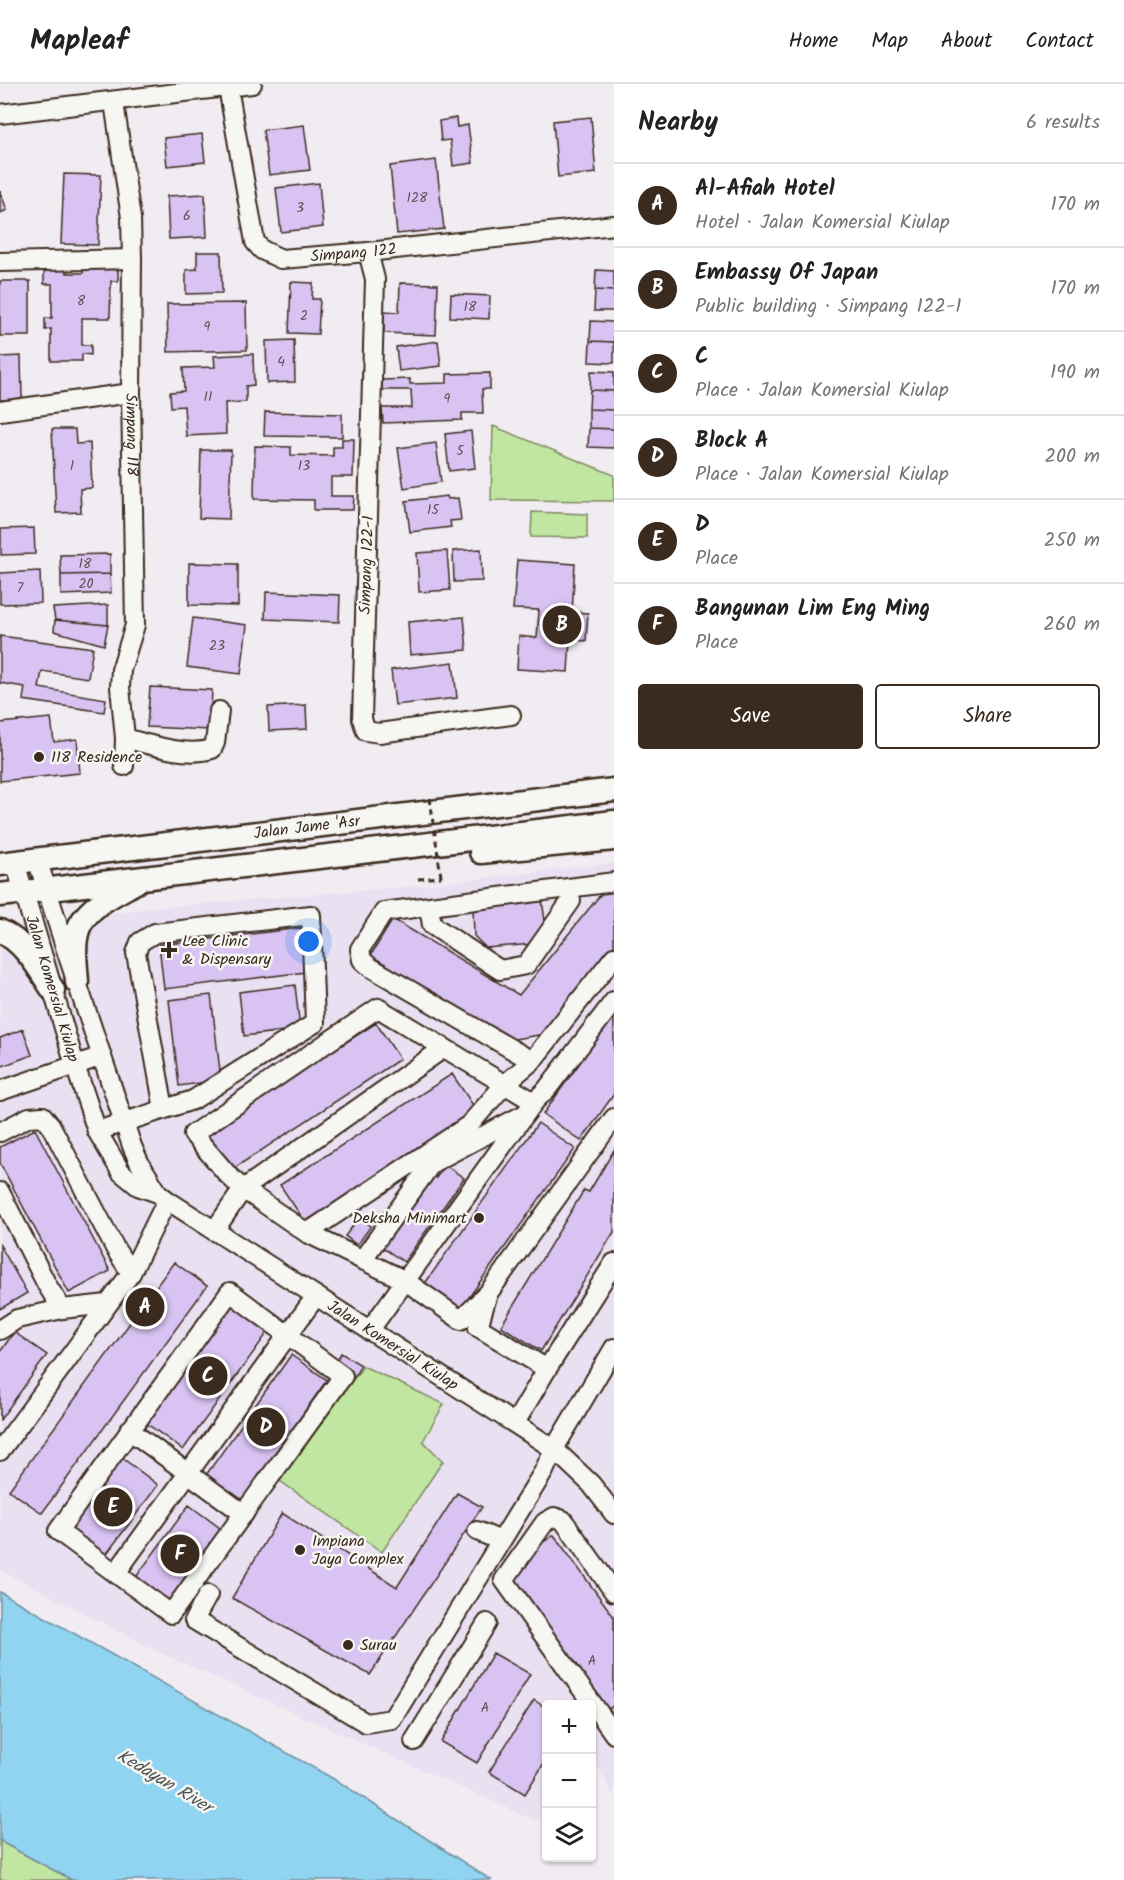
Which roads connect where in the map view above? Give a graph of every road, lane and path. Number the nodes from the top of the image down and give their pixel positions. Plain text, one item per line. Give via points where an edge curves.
1 (252, 84) edge
2 (208, 86) edge
3 (228, 87) junction
4 (132, 92) edge
5 (114, 102) junction
6 (0, 114) edge
7 (614, 225) edge
8 (368, 252) junction
9 (132, 259) junction
10 (0, 262) edge
11 (131, 393) junction
12 (0, 411) edge
13 (219, 711) dead end
14 (512, 715) dead end
15 (125, 738) junction
16 (124, 766) dead end
17 (614, 790) edge
18 (430, 798) dead end
19 (614, 822) edge
20 (614, 839) edge
21 (318, 857) junction
22 (38, 859) junction
23 (7, 863) edge
24 (142, 878) junction
25 (418, 879) dead end
26 (614, 882) edge
27 (569, 888) junction
28 (47, 889) junction
29 (24, 892) junction
30 (0, 895) edge
31 (429, 907) junction
32 (0, 932) edge
33 (614, 957) edge
34 (77, 982) junction
35 (53, 990) junction
36 (614, 1001) edge
37 (315, 1023) junction
38 (333, 1040) junction
39 (444, 1048) junction
40 (102, 1056) junction
41 (532, 1061) junction
42 (75, 1065) junction
43 (505, 1084) junction
44 (0, 1091) edge
45 (529, 1108) junction
46 (164, 1109) junction
47 (614, 1118) edge
48 (125, 1122) junction
49 (97, 1131) junction
50 (0, 1132) edge
51 (243, 1189) junction
52 (163, 1196) junction
53 (2, 1202) edge
54 (214, 1231) junction
55 (307, 1233) junction
56 (362, 1260) junction
57 (614, 1263) edge
58 (131, 1273) junction
59 (404, 1280) junction
60 (489, 1292) junction
61 (316, 1296) junction
62 (107, 1304) junction
63 (62, 1310) junction
64 (0, 1330) edge
65 (369, 1331) junction
66 (288, 1334) junction
67 (614, 1348) edge
68 (547, 1369) junction
69 (515, 1423) junction
70 (129, 1430) junction
71 (554, 1449) junction
72 (0, 1451) edge
73 (187, 1473) junction
74 (611, 1502) edge
75 (244, 1515) junction
76 (477, 1531) dead end
77 (501, 1541) junction
78 (486, 1566) junction
79 (116, 1573) junction
80 (504, 1580) junction
81 (614, 1592) edge
82 (208, 1594) dead end
83 (487, 1623) dead end
84 (614, 1734) edge
85 (414, 1741) dead end

1 - 3 street
2 - 3 street
2 - 4 street
3 - 8 street, Simpang 122 via 255,242 281,259
4 - 5 street
5 - 6 street
5 - 9 street, Simpang 118 via 131,218
7 - 8 street, Simpang 122
8 - 14 street, Simpang 122-1 via 375,279 362,719 366,731 378,733
9 - 10 street
9 - 11 street, Simpang 118
11 - 12 street
11 - 15 street, Simpang 118 via 135,625 121,670
13 - 15 street via 215,743 203,752 158,748
15 - 16 street, Simpang 118
17 - 22 main road, Jalan Jame 'Asr
18 - 25 path, bridge via 441,877
19 - 21 main road, Jalan Jame 'Asr
20 - 21 main road via 476,853
21 - 24 main road, Jalan Jame 'Asr
22 - 23 main road, Jalan Jame 'Asr
22 - 28 street, Jalan Komersial Kiulap
23 - 29 street, Jalan Komersial Kiulap
24 - 28 main road, Jalan Jame 'Asr
24 - 34 main road via 92,910 80,926 76,942
26 - 27 street
27 - 31 street
27 - 31 street via 571,901 526,965 500,970 432,926
28 - 29 main road, Jalan Jame 'Asr
28 - 34 street, Jalan Komersial Kiulap
29 - 30 main road, Jalan Jame 'Asr
29 - 35 street, Jalan Komersial Kiulap
31 - 41 street via 384,912 360,949 362,960
32 - 35 main road via 11,936 27,952
33 - 41 street
34 - 40 street, Jalan Komersial Kiulap
35 - 42 street, Jalan Komersial Kiulap
36 - 45 street
37 - 38 street
37 - 46 street via 193,1100
37 - 46 street via 311,915 155,933 140,942 136,953
38 - 39 street via 378,1008
38 - 51 street via 193,1134
39 - 43 street
39 - 51 street
40 - 42 street
40 - 48 street, Jalan Komersial Kiulap
41 - 43 street
42 - 44 street
42 - 49 street, Jalan Komersial Kiulap
43 - 45 street
43 - 55 street via 469,1125
45 - 56 street via 432,1163
45 - 59 street
46 - 48 street
47 - 60 street
48 - 49 street
48 - 52 street, Jalan Komersial Kiulap via 139,1162
49 - 52 street, Jalan Komersial Kiulap via 121,1172 138,1186
50 - 58 street via 29,1118 43,1116
51 - 54 street
51 - 55 street
52 - 54 street, Jalan Komersial Kiulap
52 - 58 street
53 - 63 street
54 - 61 street, Jalan Komersial Kiulap
55 - 56 street
56 - 59 street
57 - 68 street
58 - 62 street
59 - 60 street via 461,1320
59 - 65 street
60 - 68 street via 477,1327
61 - 65 street, Jalan Komersial Kiulap
61 - 66 street
62 - 63 street
62 - 72 street
63 - 64 street via 17,1319
65 - 69 street, Jalan Komersial Kiulap
66 - 70 street via 230,1292
66 - 73 street
66 - 75 street via 343,1376
67 - 71 street
68 - 69 street
69 - 71 street, Jalan Komersial Kiulap
70 - 73 street
70 - 79 street via 58,1531
71 - 74 street, Jalan Komersial Kiulap
71 - 77 street
73 - 75 street
73 - 79 street
75 - 79 street via 171,1614
76 - 77 street
77 - 78 street
78 - 80 street
78 - 82 street via 392,1719 366,1723 194,1620
80 - 81 street via 545,1522 554,1517 562,1520
80 - 84 street
83 - 85 street

